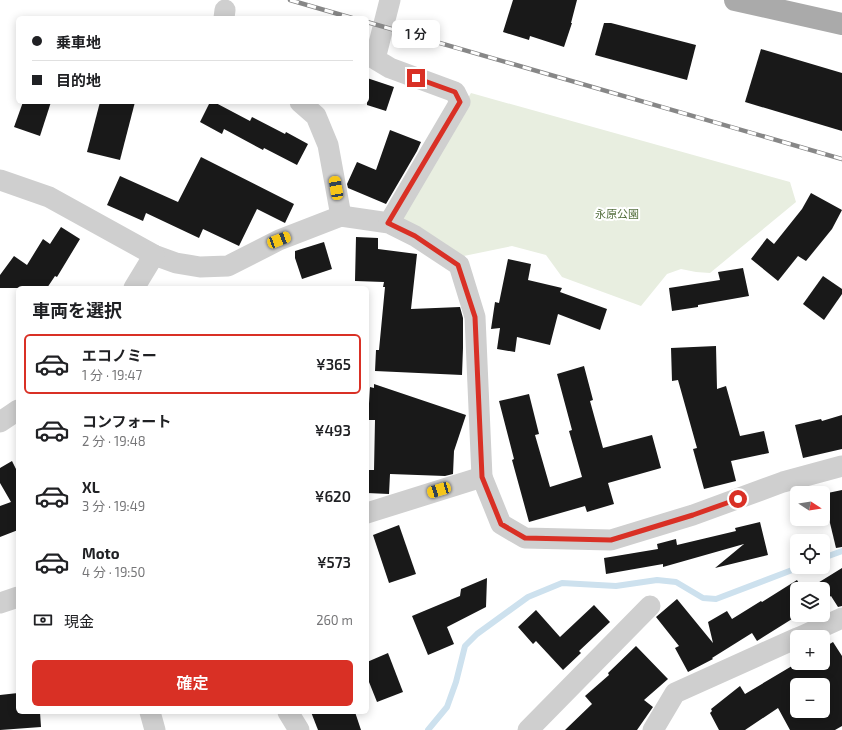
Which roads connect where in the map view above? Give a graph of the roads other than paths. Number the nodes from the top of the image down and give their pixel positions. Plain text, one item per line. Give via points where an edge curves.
1 (390, 0) edge
2 (735, 0) edge
3 (842, 24) edge
4 (302, 104) edge
5 (0, 180) edge
6 (341, 216) junction
7 (388, 223) junction
8 (154, 255) junction
9 (135, 286) edge
10 (16, 411) edge
11 (0, 422) edge
12 (842, 466) edge
13 (482, 477) junction
14 (369, 512) edge
15 (16, 598) edge
16 (0, 603) edge
17 (650, 606) dead end
18 (842, 618) edge
19 (815, 630) edge
20 (790, 641) edge
21 (151, 714) edge
22 (289, 714) edge
23 (155, 730) edge
24 (299, 730) edge
25 (528, 730) edge
26 (653, 730) edge

1 - 7 street via 375,58 390,68 455,92 460,102
2 - 3 main road
4 - 6 street via 316,116 328,145
5 - 8 street via 49,198
6 - 7 street
6 - 8 street via 279,240 228,266 200,267 176,263
7 - 13 street via 415,236 458,265 475,317
8 - 9 street
10 - 11 street
12 - 13 street via 783,482 693,515 611,540 525,538 501,524
13 - 14 street
15 - 16 street
17 - 25 street
18 - 19 street
20 - 26 street via 675,694
21 - 23 street
22 - 24 street

